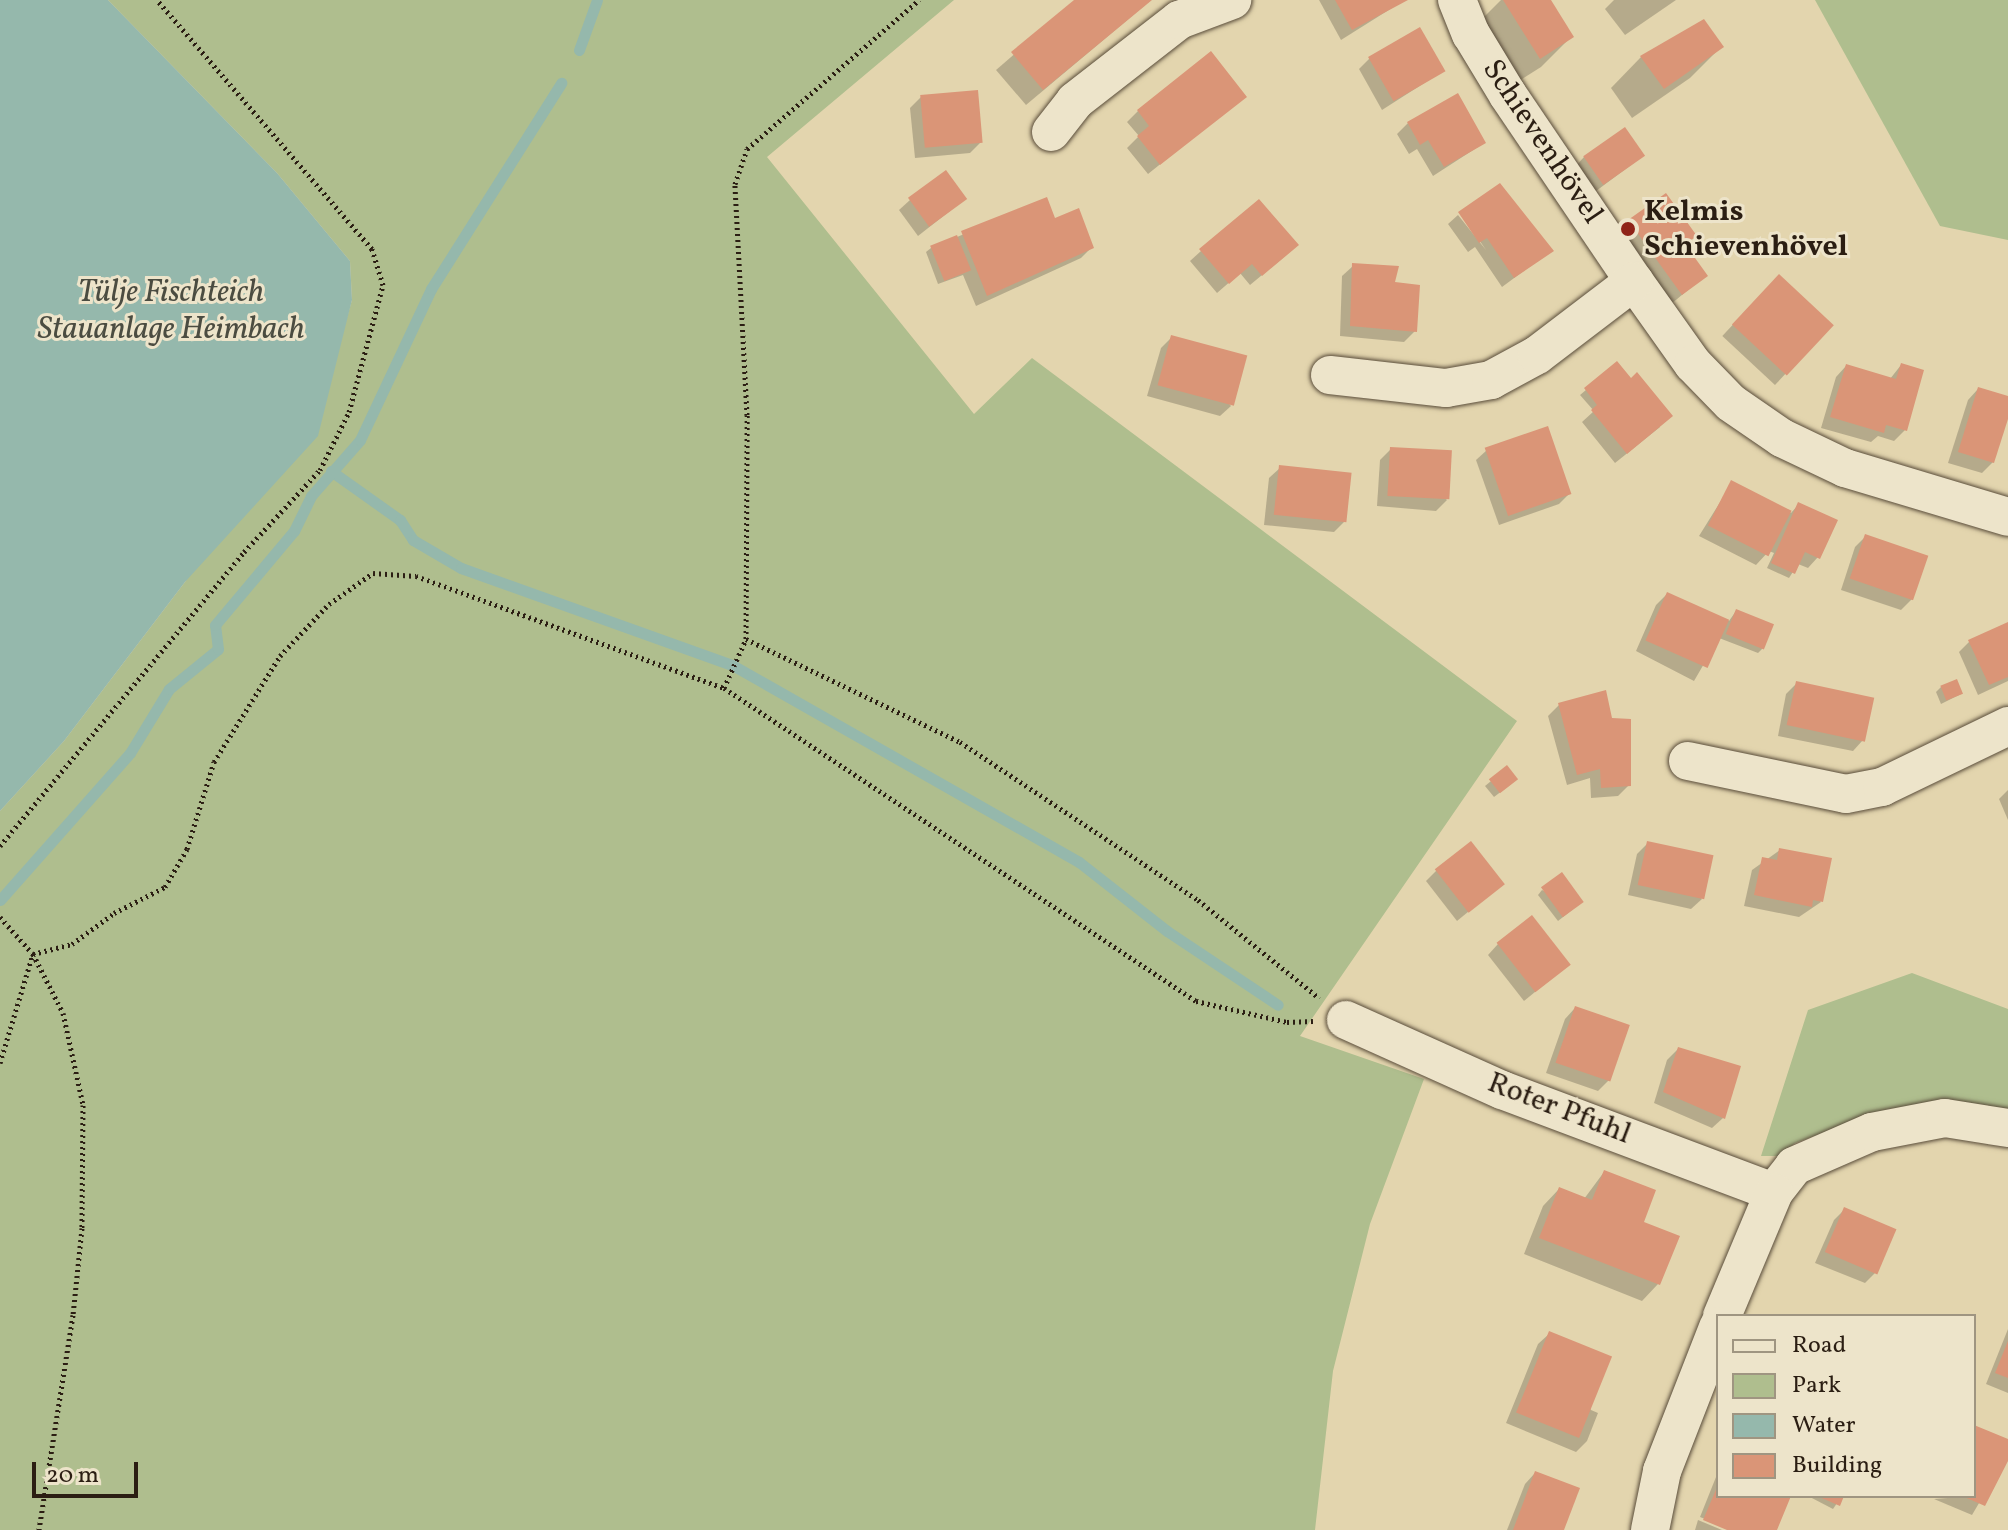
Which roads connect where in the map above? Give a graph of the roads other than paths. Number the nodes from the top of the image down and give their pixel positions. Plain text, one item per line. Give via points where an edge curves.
1 (1232, 0) edge
2 (1457, 0) edge
3 (1051, 132) dead end
4 (1634, 281) junction
5 (1330, 375) dead end
6 (2008, 517) edge
7 (2008, 726) edge
8 (1688, 761) dead end
9 (1346, 1020) road end
10 (2008, 1128) edge
11 (1774, 1192) junction
12 (1723, 1314) edge
13 (1716, 1332) edge
14 (1650, 1530) edge

1 - 3 street via 1179,20 1075,101
2 - 4 street, Schievenhövel via 1508,95
4 - 5 street via 1537,355 1491,380 1446,388
4 - 6 street, Schievenhövel via 1693,364 1731,403 1782,438 1845,468
7 - 8 street via 1882,787 1846,794
9 - 11 street, Roter Pfuhl via 1502,1090
10 - 11 street via 1945,1118 1872,1132 1794,1166
11 - 12 street
13 - 14 street via 1662,1471

